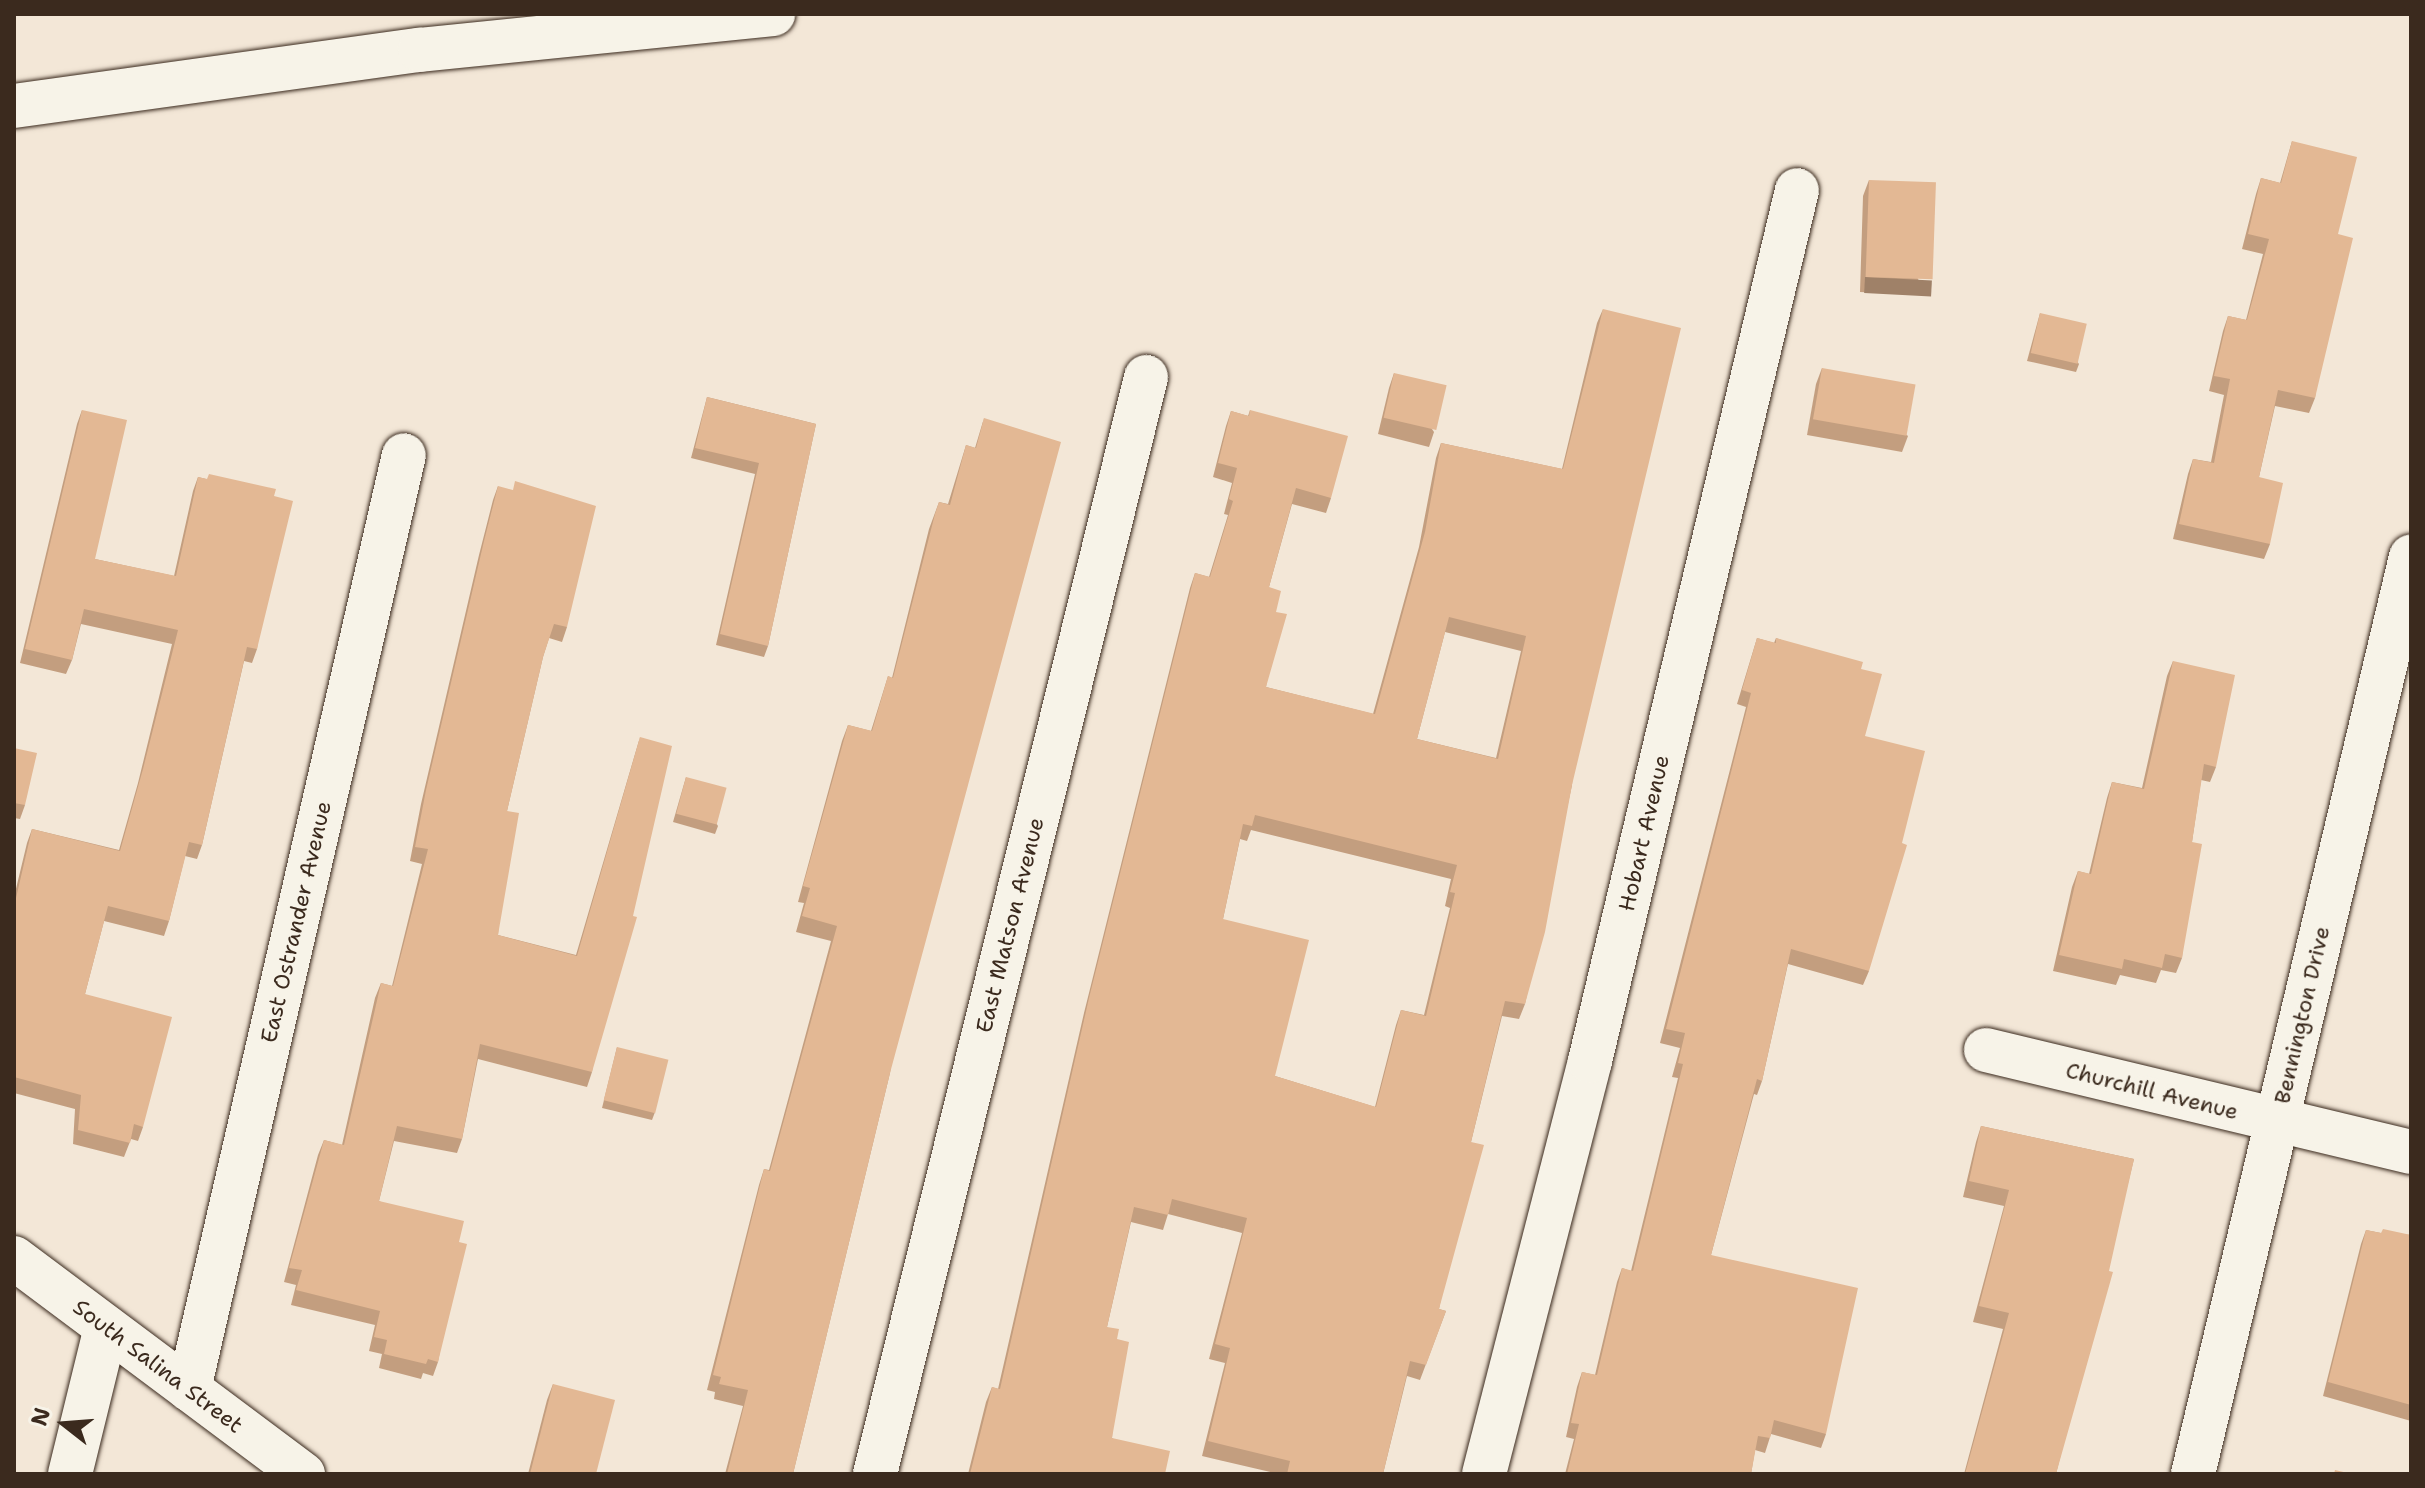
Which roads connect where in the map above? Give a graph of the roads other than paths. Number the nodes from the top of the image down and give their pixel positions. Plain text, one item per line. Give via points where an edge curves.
1 (773, 14) edge
2 (14, 106) edge
3 (1797, 190) dead end
4 (1146, 377) dead end
5 (404, 455) dead end
6 (2411, 557) edge
7 (1986, 1050) dead end
8 (2277, 1122) junction
9 (2411, 1152) edge
10 (14, 1258) edge
11 (106, 1327) junction
12 (189, 1389) junction
13 (70, 1474) edge
14 (303, 1474) edge
15 (875, 1474) edge
16 (1484, 1474) edge
17 (2193, 1474) edge

1 - 2 main road via 420,50
3 - 16 main road, Hobart Avenue via 1597,1030
4 - 15 main road, East Matson Avenue
5 - 12 main road, East Ostrander Avenue
6 - 8 main road, Bennington Drive
7 - 8 main road, Churchill Avenue
8 - 9 main road, Churchill Avenue
8 - 17 main road, Bennington Drive
10 - 11 main road, South Salina Street
11 - 12 main road, South Salina Street
11 - 13 main road
12 - 14 main road, South Salina Street

